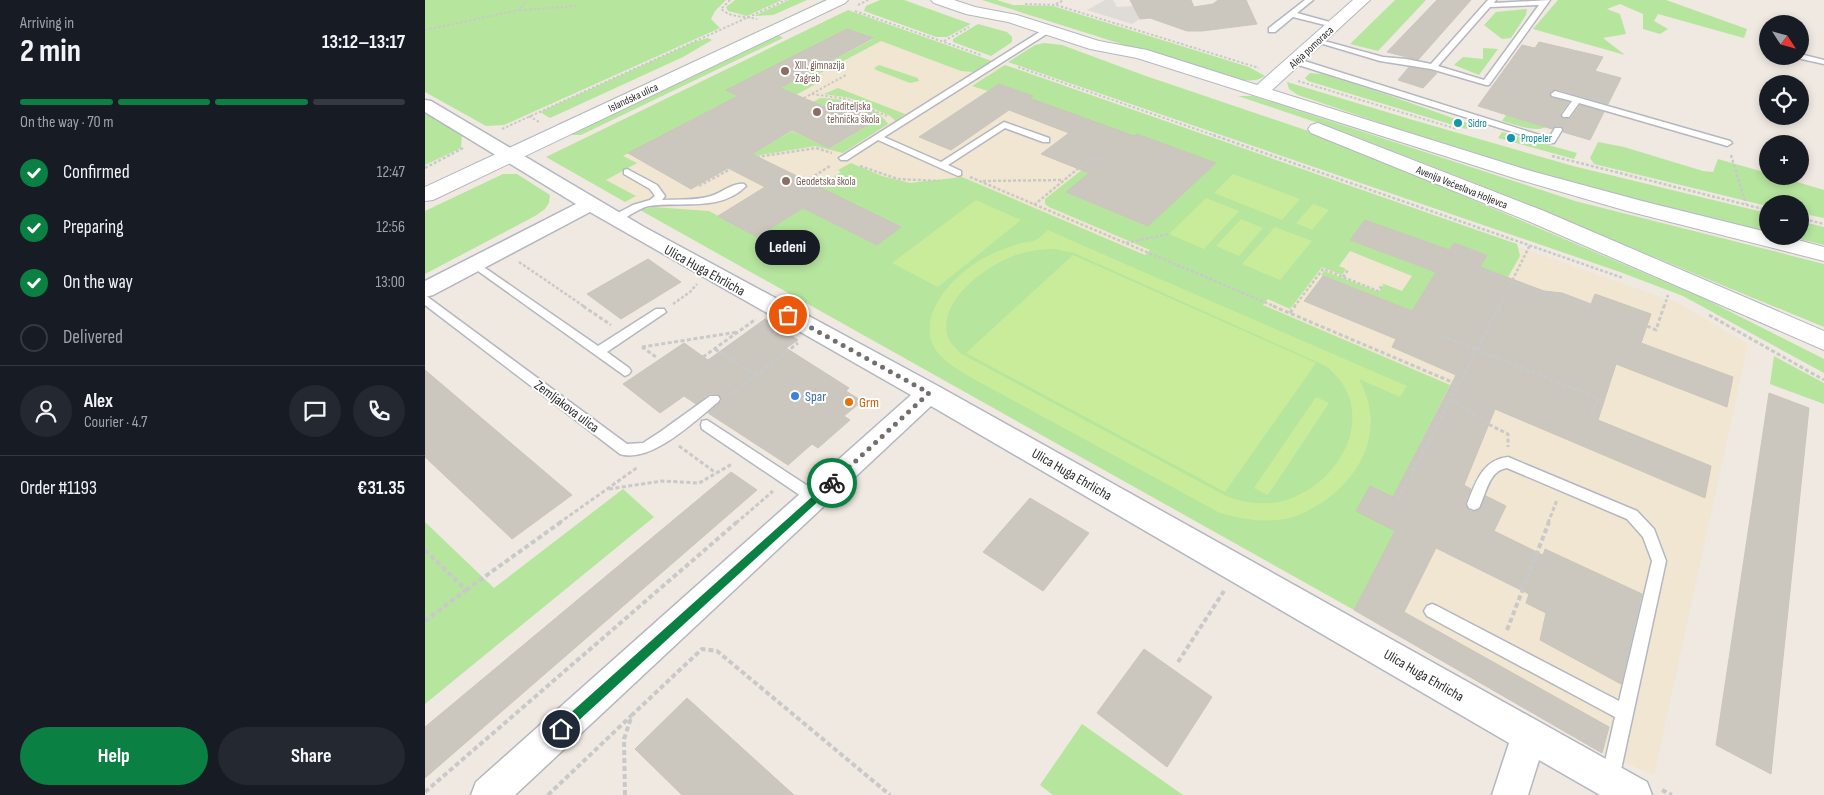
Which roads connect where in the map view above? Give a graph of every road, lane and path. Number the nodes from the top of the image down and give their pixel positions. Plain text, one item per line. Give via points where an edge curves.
1 (527, 0) edge
2 (730, 0) edge
3 (786, 0) edge
4 (815, 0) edge
5 (863, 0) edge
6 (868, 0) edge
7 (939, 0) edge
8 (970, 0) edge
9 (1063, 0) edge
10 (1309, 0) edge
11 (1362, 0) edge
12 (1545, 1) edge
13 (1490, 3) edge
14 (844, 4) edge
15 (1020, 4) dead end
16 (1056, 5) junction
17 (578, 6) dead end
18 (519, 10) junction
19 (1291, 14) junction
20 (750, 16) junction
21 (1011, 18) junction
22 (757, 19) dead end
23 (976, 22) dead end
24 (1124, 22) dead end
25 (1120, 25) junction
26 (1334, 26) junction
27 (425, 30) edge
28 (1049, 30) junction
29 (1272, 30) dead end
30 (943, 41) junction
31 (1317, 41) junction
32 (1096, 45) junction
33 (982, 55) dead end
34 (1809, 58) edge
35 (1295, 61) junction
36 (1824, 62) edge
37 (1012, 65) dead end
38 (1433, 67) junction
39 (1267, 71) dead end
40 (846, 75) dead end
41 (1183, 84) junction
42 (1519, 88) dead end
43 (1259, 92) junction
44 (812, 94) junction
45 (1555, 94) dead end
46 (803, 98) dead end
47 (1511, 99) dead end
48 (1577, 100) junction
49 (425, 105) edge
50 (1566, 115) dead end
51 (529, 116) junction
52 (539, 122) dead end
53 (895, 126) junction
54 (502, 129) dead end
55 (1558, 130) dead end
56 (878, 137) junction
57 (1046, 140) dead end
58 (1727, 143) joint
59 (465, 146) dead end
60 (503, 151) junction
61 (844, 158) junction
62 (1103, 161) dead end
63 (439, 162) junction
64 (445, 165) dead end
65 (830, 166) dead end
66 (941, 166) junction
67 (425, 168) edge
68 (627, 172) dead end
69 (960, 175) junction
70 (971, 177) junction
71 (425, 179) edge
72 (947, 180) dead end
73 (1062, 180) junction
74 (806, 181) dead end
75 (980, 181) junction
76 (741, 186) dead end
77 (425, 195) edge
78 (656, 199) junction
79 (590, 204) junction
80 (1034, 205) junction
81 (1746, 205) dead end
82 (615, 219) junction
83 (1809, 220) edge
84 (1824, 224) edge
85 (1169, 234) dead end
86 (1125, 243) junction
87 (1530, 245) junction
88 (1824, 254) edge
89 (518, 262) dead end
90 (475, 264) junction
91 (1348, 270) dead end
92 (1479, 270) dead end
93 (1343, 277) junction
94 (1625, 278) dead end
95 (701, 280) dead end
96 (1512, 283) junction
97 (1383, 284) dead end
98 (425, 290) edge
99 (1660, 292) dead end
100 (1668, 295) junction
101 (425, 298) edge
102 (1675, 298) dead end
103 (1590, 306) dead end
104 (659, 312) joint
105 (1290, 313) junction
106 (1706, 313) dead end
107 (761, 316) dead end
108 (1647, 326) dead end
109 (613, 327) dead end
110 (738, 332) junction
111 (1441, 336) dead end
112 (1814, 337) edge
113 (637, 344) dead end
114 (642, 348) junction
115 (715, 349) junction
116 (1824, 349) edge
117 (1477, 350) junction
118 (598, 352) junction
119 (656, 357) dead end
120 (703, 357) dead end
121 (625, 371) dead end
122 (756, 375) dead end
123 (1824, 380) edge
124 (1459, 385) junction
125 (929, 393) junction
126 (714, 399) dead end
127 (1451, 399) junction
128 (1590, 417) dead end
129 (707, 425) dead end
130 (1508, 462) junction
131 (641, 465) dead end
132 (737, 468) dead end
133 (1563, 485) junction
134 (765, 488) dead end
135 (609, 489) junction
136 (815, 498) junction
137 (1398, 500) dead end
138 (1474, 504) dead end
139 (425, 550) edge
140 (1226, 588) dead end
141 (466, 590) junction
142 (1432, 611) dead end
143 (425, 621) edge
144 (1501, 647) junction
145 (1178, 662) dead end
146 (1625, 713) junction
147 (632, 715) junction
148 (1529, 735) junction
149 (1609, 781) junction
150 (425, 792) edge
151 (489, 795) edge
152 (548, 795) edge
153 (625, 795) edge
154 (890, 795) edge
155 (1510, 795) edge
156 (1633, 795) edge

1 - 18 path
2 - 20 path via 721,9 723,12 739,17
3 - 20 path
4 - 60 street, Islandska ulica
5 - 6 path
7 - 21 street, Avenija Većeslava Holjevca via 972,11
8 - 21 street, Avenija Većeslava Holjevca
9 - 16 path
10 - 19 lane
11 - 26 street, Aleja pomoraca
12 - 13 lane
12 - 38 lane via 1486,83
13 - 38 lane
14 - 30 path
14 - 60 street, Islandska ulica
15 - 16 path
16 - 25 path
17 - 18 path
18 - 27 path
19 - 26 lane
19 - 29 lane
20 - 22 path
20 - 51 path
21 - 28 street, Avenija Većeslava Holjevca
23 - 30 path
24 - 25 path
25 - 39 path
26 - 31 street, Aleja pomoraca
28 - 32 street, Avenija Većeslava Holjevca
28 - 53 lane
30 - 33 path
31 - 35 street, Aleja pomoraca
31 - 38 lane via 1383,59
32 - 41 street, Avenija Većeslava Holjevca via 1129,65
32 - 43 street, Avenija Većeslava Holjevca via 1141,54
34 - 36 lane
35 - 43 street, Aleja pomoraca
35 - 55 lane via 1551,141
37 - 87 path
40 - 44 path
41 - 43 street via 1221,91
41 - 112 street, Avenija Većeslava Holjevca via 1351,142 1535,216
42 - 47 path
43 - 88 street, Avenija Većeslava Holjevca via 1523,175
44 - 46 path
44 - 53 path via 861,104 884,114
45 - 48 lane
48 - 50 lane
48 - 58 lane
49 - 60 street, Ulica Huga Ehrlicha
51 - 52 path
51 - 54 path
53 - 56 lane
56 - 61 lane
56 - 66 lane
57 - 66 lane via 1004,125
58 - 81 path
59 - 63 path
60 - 71 street, Islandska ulica
60 - 77 street, Islandska ulica
60 - 79 street, Ulica Huga Ehrlicha
61 - 72 path via 895,179 912,182
61 - 78 path via 815,148 751,158 688,192
62 - 73 path via 1091,157
63 - 64 path
63 - 67 path
65 - 74 path
66 - 69 lane
68 - 78 lane via 654,187
69 - 70 path
69 - 70 path
70 - 75 path
73 - 75 path
73 - 80 path
75 - 80 path
76 - 78 lane via 707,201
78 - 82 lane
79 - 82 street, Ulica Huga Ehrlicha
79 - 90 street
80 - 86 path
82 - 125 street, Ulica Huga Ehrlicha
83 - 84 path
85 - 86 path
86 - 105 path
87 - 94 path
87 - 96 path
89 - 109 path
90 - 98 street
90 - 118 lane
91 - 93 path
92 - 96 path
93 - 97 path via 1378,291
93 - 105 path via 1323,269
95 - 104 path via 690,292
96 - 103 path via 1543,295 1562,296
96 - 117 path
99 - 100 path
100 - 102 path
100 - 108 path via 1656,330
101 - 126 lane, Zemljakova ulica via 625,450 645,448
104 - 118 lane
105 - 124 path
106 - 123 path
107 - 110 path
110 - 114 path
110 - 115 path
111 - 117 path
112 - 116 street
113 - 114 path
114 - 119 path
115 - 120 path
115 - 122 path
117 - 124 path
117 - 128 path via 1597,398
118 - 121 lane
124 - 127 path
125 - 136 street
125 - 148 street, Ulica Huga Ehrlicha
127 - 130 path via 1508,434
127 - 137 path
129 - 136 lane
130 - 133 lane
130 - 138 lane via 1498,462 1491,467
131 - 135 path
132 - 135 path via 731,463 699,483 662,482
133 - 144 path
133 - 146 lane via 1632,515 1649,533 1659,561
134 - 150 path via 772,492
135 - 141 path
136 - 151 street
139 - 141 path
140 - 145 path
141 - 143 path
142 - 144 lane
144 - 146 lane
146 - 149 lane
147 - 152 path
147 - 153 path via 624,739
147 - 154 path via 702,649 717,651
148 - 149 street, Ulica Huga Ehrlicha
148 - 155 street
149 - 156 street, Ulica Huga Ehrlicha

